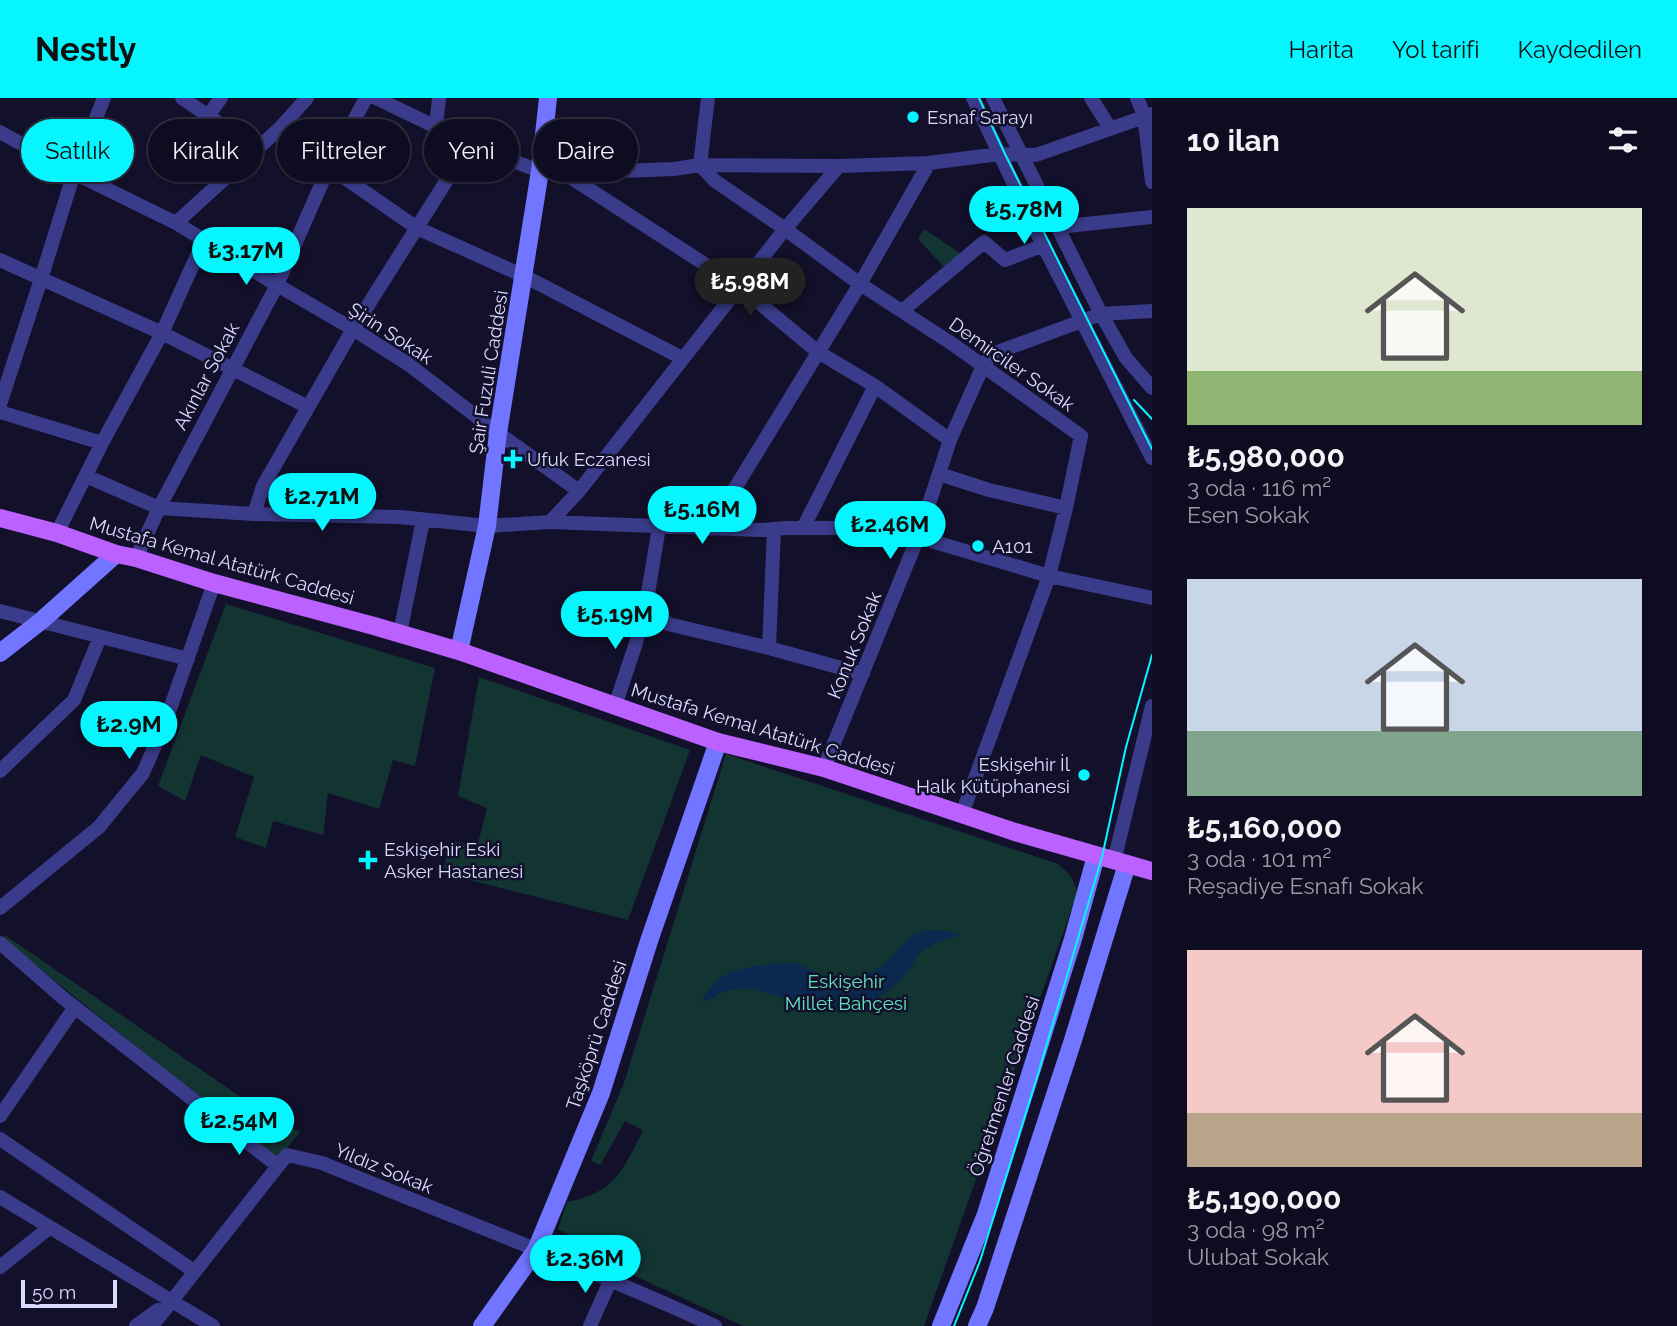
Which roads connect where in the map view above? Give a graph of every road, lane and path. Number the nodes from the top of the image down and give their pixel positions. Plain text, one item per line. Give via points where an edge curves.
1 (104, 98) edge
2 (181, 98) edge
3 (221, 98) edge
4 (307, 98) edge
5 (366, 98) edge
6 (376, 98) edge
7 (439, 98) edge
8 (548, 98) edge
9 (708, 98) edge
10 (974, 98) edge
11 (993, 98) edge
12 (1091, 98) edge
13 (1137, 98) edge
14 (1148, 114) edge
15 (208, 116) junction
16 (96, 119) edge
17 (212, 119) edge
18 (288, 119) edge
19 (355, 119) edge
20 (437, 119) edge
21 (546, 119) edge
22 (424, 121) edge
23 (1110, 128) junction
24 (277, 131) edge
25 (0, 132) edge
26 (21, 144) edge
27 (263, 144) edge
28 (999, 154) junction
29 (1022, 154) junction
30 (929, 163) junction
31 (700, 165) junction
32 (839, 166) junction
33 (638, 170) edge
34 (71, 182) edge
35 (92, 182) edge
36 (221, 182) edge
37 (322, 182) edge
38 (351, 182) edge
39 (446, 182) edge
40 (538, 182) edge
41 (578, 182) edge
42 (1152, 182) edge
43 (1152, 217) edge
44 (176, 223) junction
45 (417, 228) junction
46 (1058, 228) junction
47 (785, 229) junction
48 (204, 240) junction
49 (1044, 244) junction
50 (0, 260) edge
51 (524, 276) junction
52 (41, 279) junction
53 (860, 284) junction
54 (277, 285) junction
55 (740, 287) junction
56 (902, 311) junction
57 (1152, 311) edge
58 (1101, 314) junction
59 (1083, 321) junction
60 (353, 329) junction
61 (162, 333) junction
62 (818, 352) junction
63 (682, 358) junction
64 (983, 366) junction
65 (232, 368) junction
66 (875, 386) junction
67 (1152, 388) edge
68 (0, 404) edge
69 (308, 407) junction
70 (0, 412) edge
71 (498, 433) junction
72 (950, 440) junction
73 (102, 443) junction
74 (1152, 458) edge
75 (939, 474) junction
76 (86, 476) junction
77 (579, 491) junction
78 (159, 508) junction
79 (1066, 508) junction
80 (254, 514) junction
81 (0, 518) edge
82 (423, 520) junction
83 (550, 522) junction
84 (487, 526) junction
85 (659, 527) junction
86 (803, 528) junction
87 (710, 529) junction
88 (774, 529) junction
89 (57, 533) junction
90 (918, 537) junction
91 (116, 554) junction
92 (136, 558) junction
93 (1049, 576) junction
94 (214, 583) junction
95 (1152, 598) edge
96 (646, 605) junction
97 (0, 611) edge
98 (41, 621) junction
99 (400, 634) junction
100 (100, 637) junction
101 (769, 648) junction
102 (459, 651) junction
103 (0, 653) edge
104 (188, 659) junction
105 (863, 674) junction
106 (615, 706) junction
107 (1152, 706) edge
108 (718, 742) junction
109 (824, 768) junction
110 (0, 771) edge
111 (962, 814) junction
112 (1096, 856) junction
113 (1120, 862) junction
114 (1152, 871) edge
115 (1, 906) edge
116 (0, 943) edge
117 (75, 1007) junction
118 (0, 1116) edge
119 (0, 1139) edge
120 (278, 1166) junction
121 (0, 1197) edge
122 (49, 1228) junction
123 (536, 1250) junction
124 (0, 1267) edge
125 (194, 1271) junction
126 (611, 1279) junction
127 (171, 1302) junction
128 (697, 1322) edge
129 (136, 1326) edge
130 (152, 1326) edge
131 (213, 1326) edge
132 (482, 1326) edge
133 (590, 1326) edge
134 (715, 1326) edge
135 (941, 1326) edge
136 (977, 1326) edge

1 - 16 street
2 - 15 street
3 - 15 street
4 - 18 street
5 - 19 street, Akınlar Sokak
6 - 22 street
7 - 20 street
8 - 21 main road, Şair Fuzuli Caddesi
9 - 31 street
10 - 28 street
11 - 29 street
12 - 23 street
13 - 14 street
14 - 23 street
14 - 42 street
15 - 17 street
23 - 29 street via 1036,155
24 - 27 street
25 - 26 street, Şirin Sokak
28 - 29 street
28 - 30 street
28 - 49 street
29 - 46 street
30 - 32 street
30 - 53 street
31 - 32 street
31 - 33 street
31 - 47 street, Demirciler Sokak via 715,181
32 - 47 street
34 - 52 street
35 - 44 street, Şirin Sokak
36 - 44 street
37 - 54 street, Akınlar Sokak
38 - 45 street
39 - 45 street
40 - 51 main road, Şair Fuzuli Caddesi
41 - 55 street
43 - 46 street
44 - 48 street, Şirin Sokak
45 - 51 street
45 - 60 street
46 - 58 street
47 - 53 street, Demirciler Sokak
47 - 55 street
48 - 54 street, Şirin Sokak
48 - 61 street
49 - 56 street via 1005,260 984,242
49 - 59 street
50 - 52 street
51 - 63 street
51 - 71 main road, Şair Fuzuli Caddesi
52 - 61 street
52 - 68 street
53 - 56 street, Demirciler Sokak
53 - 62 street
54 - 60 street, Şirin Sokak
54 - 65 street, Akınlar Sokak
55 - 62 street
55 - 63 street
56 - 64 street, Demirciler Sokak
57 - 58 street
58 - 59 street
58 - 67 street via 1126,358
59 - 64 street via 992,354
59 - 74 street
60 - 69 street
60 - 71 street, Şirin Sokak
61 - 65 street
61 - 73 street
62 - 66 street
62 - 87 street
63 - 77 street
64 - 72 street, Konuk Sokak
64 - 79 street, Demirciler Sokak via 1081,436
65 - 69 street
65 - 78 street, Akınlar Sokak
66 - 72 street
66 - 86 street
69 - 80 street via 263,486
70 - 73 street
71 - 77 street, Şirin Sokak
71 - 84 main road, Şair Fuzuli Caddesi
72 - 75 street, Konuk Sokak
73 - 76 street
75 - 79 street
75 - 90 street, Konuk Sokak
76 - 78 street
76 - 89 street
77 - 83 street
78 - 80 street
78 - 92 street, Akınlar Sokak
79 - 93 street, Demirciler Sokak
80 - 82 street
81 - 89 main road, Mustafa Kemal Atatürk Caddesi
82 - 84 street
82 - 99 street
83 - 84 street
83 - 85 street
84 - 102 main road, Şair Fuzuli Caddesi
85 - 87 street
85 - 96 street
86 - 88 street
86 - 90 street via 848,528
87 - 88 street
88 - 101 street
89 - 91 main road, Mustafa Kemal Atatürk Caddesi
90 - 93 street
90 - 105 street, Konuk Sokak
91 - 92 main road, Mustafa Kemal Atatürk Caddesi
91 - 98 main road
92 - 94 main road, Mustafa Kemal Atatürk Caddesi
93 - 95 street
93 - 111 street, Demirciler Sokak
94 - 99 main road, Mustafa Kemal Atatürk Caddesi
94 - 104 street
96 - 101 street via 668,624
96 - 106 street
97 - 98 street
98 - 100 street
98 - 103 main road
99 - 102 main road, Mustafa Kemal Atatürk Caddesi
100 - 104 street
100 - 110 street via 74,700
101 - 105 street
102 - 106 main road, Mustafa Kemal Atatürk Caddesi
104 - 115 street via 143,773 99,827
105 - 109 street, Konuk Sokak
106 - 108 main road, Mustafa Kemal Atatürk Caddesi
107 - 113 street
108 - 109 main road, Mustafa Kemal Atatürk Caddesi
108 - 123 main road, Taşköprü Caddesi via 601,1093
109 - 111 main road, Mustafa Kemal Atatürk Caddesi
111 - 112 main road, Mustafa Kemal Atatürk Caddesi
112 - 113 main road, Mustafa Kemal Atatürk Caddesi
112 - 135 main road, Öğretmenler Caddesi via 986,1214
113 - 114 main road, Mustafa Kemal Atatürk Caddesi
113 - 136 main road via 1073,1040
116 - 117 street
117 - 118 street
117 - 120 street
119 - 125 street
120 - 123 street, Yıldız Sokak via 287,1154 322,1163
120 - 125 street
121 - 122 street
122 - 124 street
122 - 127 street
123 - 126 street
123 - 132 main road, Taşköprü Caddesi
125 - 127 street
126 - 128 street
126 - 133 street
127 - 129 street
127 - 130 street
127 - 131 street
128 - 134 street

